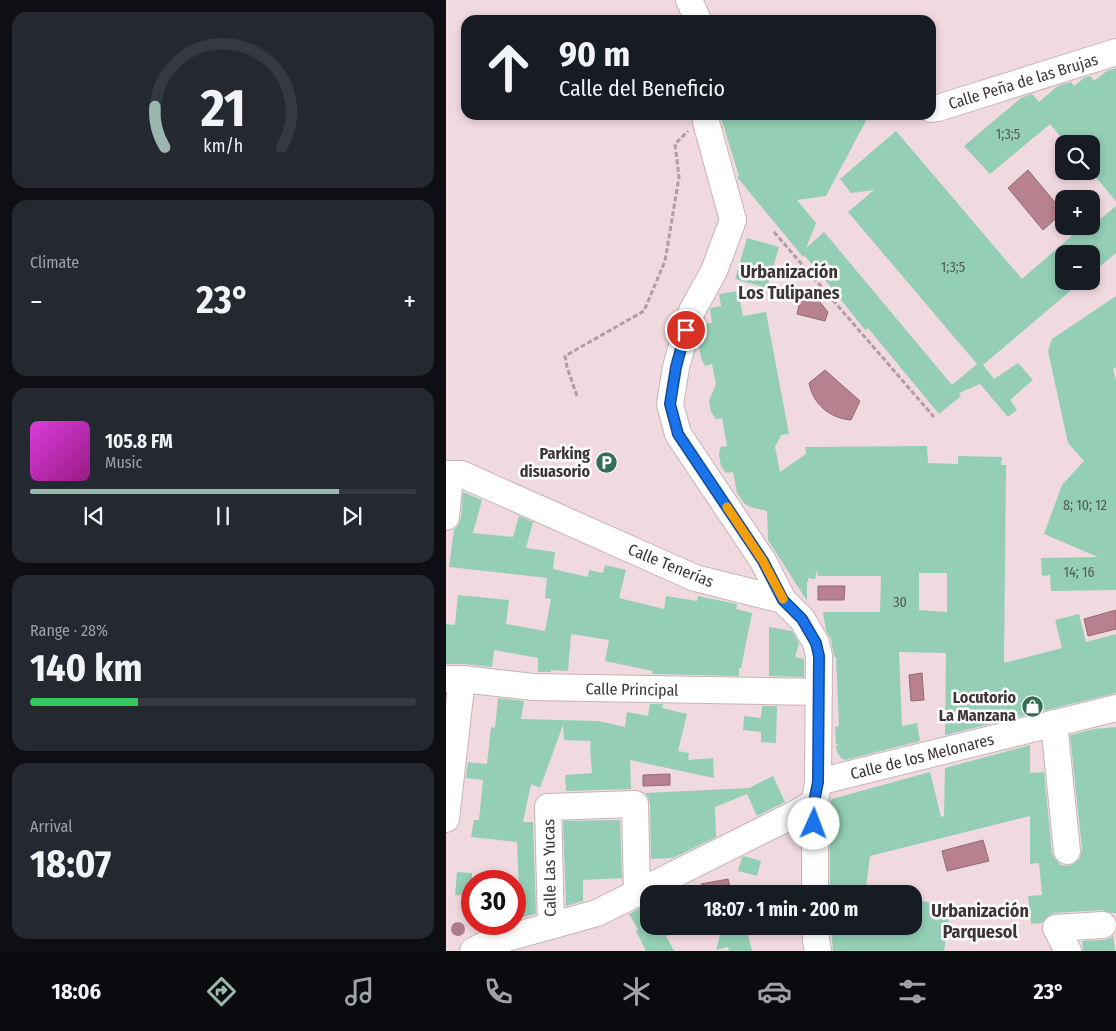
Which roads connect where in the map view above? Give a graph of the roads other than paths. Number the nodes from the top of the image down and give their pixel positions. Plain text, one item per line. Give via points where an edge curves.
1 (689, 0) edge
2 (696, 15) edge
3 (1116, 52) edge
4 (936, 108) edge
5 (706, 120) edge
6 (448, 474) edge
7 (446, 517) edge
8 (783, 600) junction
9 (454, 679) edge
10 (819, 692) junction
11 (1116, 708) edge
12 (1054, 723) junction
13 (816, 792) junction
14 (446, 819) edge
15 (1067, 851) dead end
16 (815, 885) edge
17 (637, 894) junction
18 (1103, 925) dead end
19 (551, 926) junction
20 (816, 935) edge
21 (473, 951) edge
22 (818, 951) edge
23 (1068, 951) edge

1 - 2 street
3 - 4 street, Calle Peña de las Brujas
5 - 8 street via 733,220 714,270 692,311 676,367 670,404 678,434 763,561
6 - 7 street
6 - 8 street, Calle Tenerías via 461,474 695,578
8 - 10 street via 802,619 816,643
9 - 10 street, Calle Principal via 533,687
9 - 14 street
10 - 13 street
11 - 12 street, Calle de los Melonares
12 - 13 street, Calle de los Melonares
12 - 15 street
13 - 16 street
13 - 17 street, Calle de los Melonares via 795,814
17 - 19 street, Calle de los Melonares via 597,913
17 - 19 street, Calle Las Yucas via 635,804 548,808
18 - 23 street via 1056,928
19 - 21 street, Calle de los Melonares via 489,943
20 - 22 street

